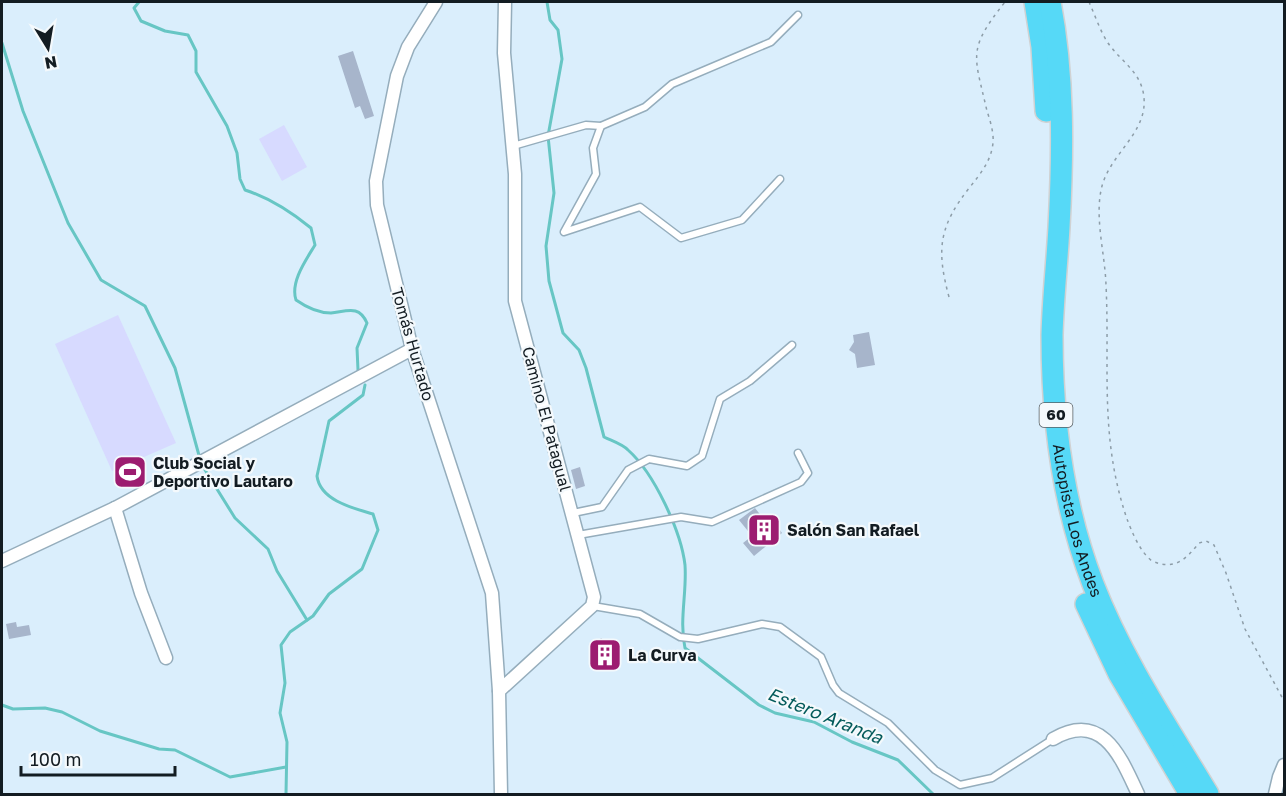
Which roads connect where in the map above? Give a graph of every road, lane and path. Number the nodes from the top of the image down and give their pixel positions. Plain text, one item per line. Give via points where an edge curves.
1 (436, 2) edge
2 (505, 2) edge
3 (1005, 2) edge
4 (1035, 2) edge
5 (1050, 2) edge
6 (1089, 2) edge
7 (798, 15) dead end
8 (601, 126) junction
9 (513, 146) junction
10 (780, 179) dead end
11 (949, 297) dead end
12 (792, 345) dead end
13 (412, 349) junction
14 (798, 453) dead end
15 (114, 508) junction
16 (573, 513) junction
17 (578, 535) junction
18 (2, 561) edge
19 (592, 606) junction
20 (166, 658) dead end
21 (499, 690) junction
22 (1284, 701) edge
23 (1053, 739) joint
24 (1284, 765) edge
25 (501, 795) edge
26 (1138, 795) edge
27 (1190, 795) edge
28 (1208, 795) edge
29 (1275, 795) edge

1 - 13 street, Tomás Hurtado via 402,59 376,181 382,231
2 - 9 street, Camino El Patagual via 504,53
3 - 11 path via 981,33 975,59 993,142 987,166 956,205 945,226 940,265
4 - 27 highway, Autopista Los Andes / 60 via 1044,68 1047,148 1039,370 1055,500 1071,562 1099,635
5 - 28 highway, Autopista Los Andes / 60 via 1061,129 1053,355 1057,424 1069,499 1086,564 1110,624
6 - 22 path via 1107,43 1139,79 1144,100 1140,123 1106,174 1099,211 1106,284 1107,419 1119,489 1132,531 1152,561 1174,564 1186,559 1199,543 1214,545 1245,629
7 - 8 lane via 771,42 672,84 645,107
8 - 9 lane via 586,125
8 - 10 lane via 593,148 596,174 564,232 640,207 681,238 742,220
9 - 16 street, Camino El Patagual via 515,302
12 - 16 lane via 750,381 720,399 702,456 687,466 649,459 628,470 602,507
13 - 15 street
13 - 21 street, Tomás Hurtado via 492,593
14 - 17 lane via 807,473 801,482 712,522 681,516
15 - 18 street
15 - 20 street
16 - 17 street, Camino El Patagual
17 - 19 street, Camino El Patagual via 594,597
19 - 21 street
19 - 23 lane via 640,614 680,637 698,639 762,624 780,627 821,657 839,693 888,723 934,770 960,785 992,778
21 - 25 street
23 - 26 street via 1067,732 1083,731 1106,739 1117,751
24 - 29 street

